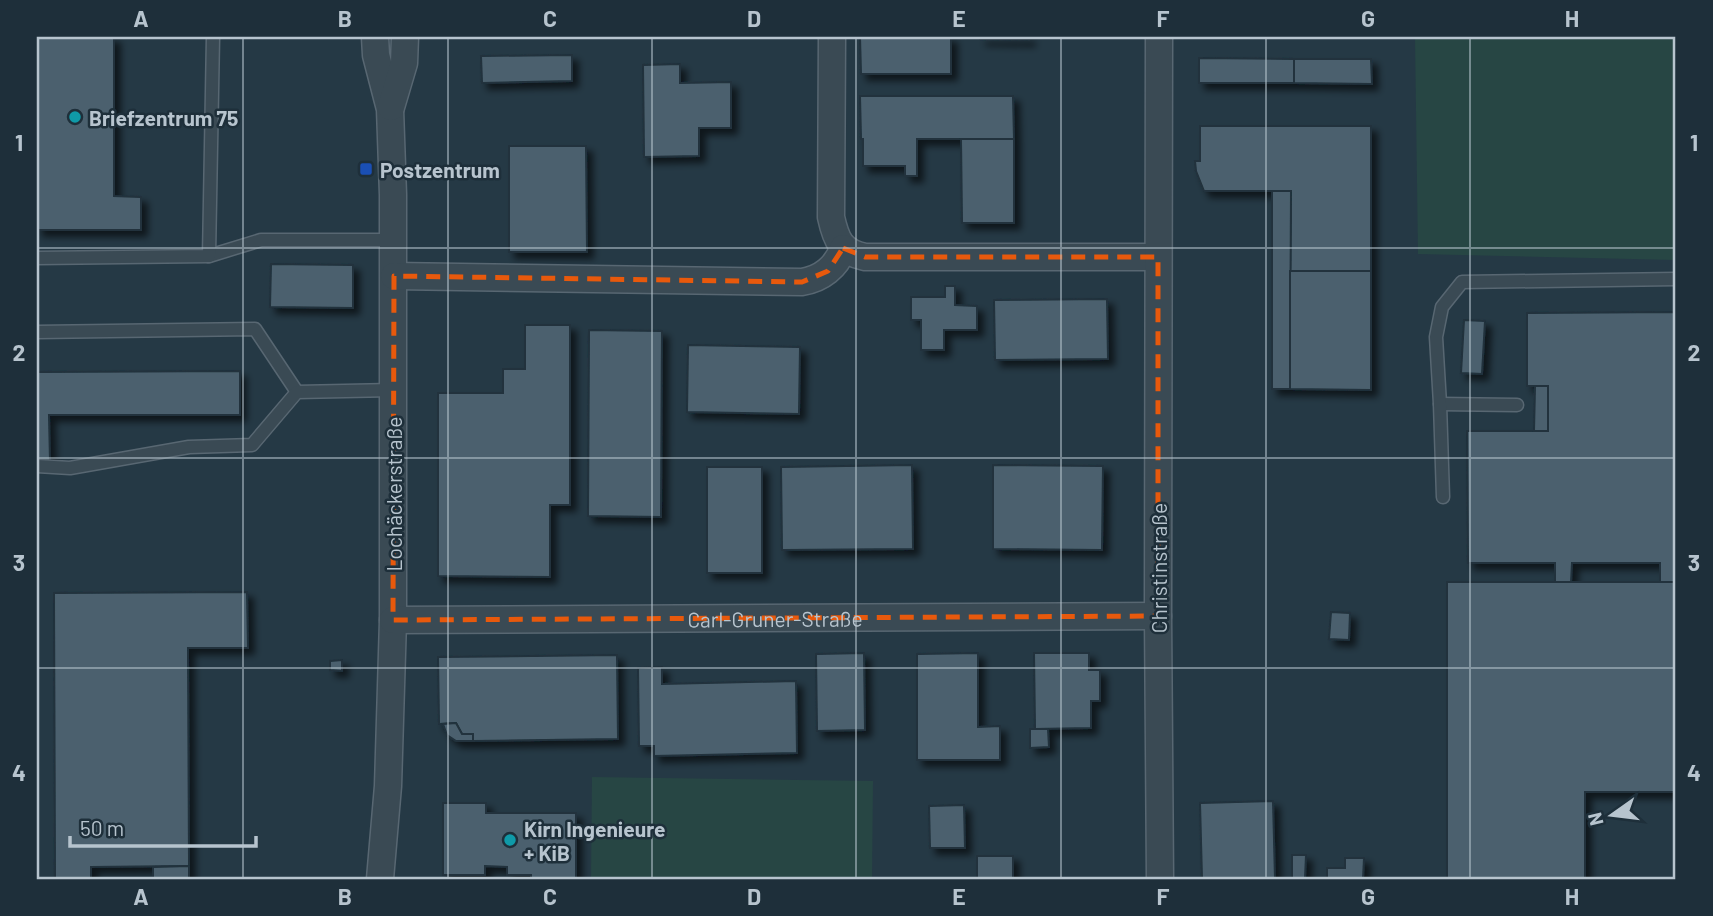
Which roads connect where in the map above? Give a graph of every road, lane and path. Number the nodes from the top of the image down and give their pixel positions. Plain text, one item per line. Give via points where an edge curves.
1 (213, 37) edge
2 (375, 37) edge
3 (405, 37) edge
4 (832, 37) edge
5 (1159, 37) edge
6 (390, 109) junction
7 (393, 240) junction
8 (843, 248) junction
9 (209, 256) junction
10 (37, 257) edge
11 (1158, 257) junction
12 (394, 276) junction
13 (1676, 279) edge
14 (37, 332) edge
15 (393, 390) junction
16 (297, 392) junction
17 (1440, 404) junction
18 (1517, 405) dead end
19 (37, 466) edge
20 (1443, 498) dead end
21 (1158, 616) junction
22 (393, 620) junction
23 (380, 879) edge
24 (1160, 879) edge

1 - 9 lane
2 - 6 street, Lochäckerstraße
3 - 6 street, Lochäckerstraße via 404,63
4 - 8 street via 831,217
5 - 11 street, Christinstraße
6 - 7 street, Lochäckerstraße
7 - 9 lane via 261,240
7 - 12 street, Lochäckerstraße
8 - 11 street via 865,257
8 - 12 street via 828,271 802,282
9 - 10 lane
11 - 21 street, Christinstraße
12 - 15 street, Lochäckerstraße
13 - 17 lane via 1462,282 1442,307 1436,337
14 - 16 lane via 255,329
15 - 16 lane
15 - 22 street, Lochäckerstraße
16 - 19 lane via 252,445 189,447 70,468
17 - 18 lane
17 - 20 lane
21 - 22 street, Carl-Gruner-Straße
21 - 24 street, Christinstraße
22 - 23 street, Lochäckerstraße

